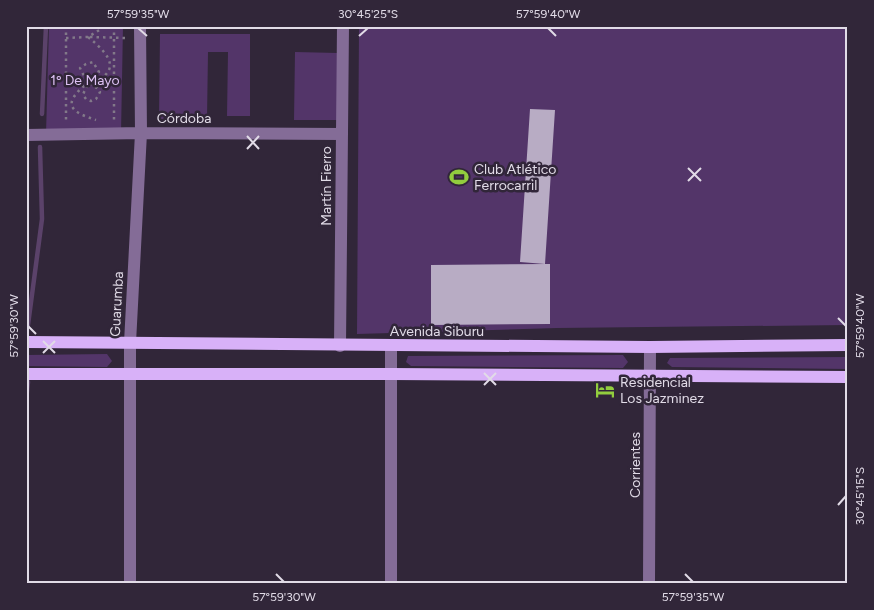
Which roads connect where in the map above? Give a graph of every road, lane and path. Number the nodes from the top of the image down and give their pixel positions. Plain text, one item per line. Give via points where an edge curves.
1 (66, 26) edge
2 (103, 26) edge
3 (114, 26) edge
4 (140, 26) edge
5 (343, 26) edge
6 (88, 37) junction
7 (66, 38) junction
8 (114, 38) junction
9 (90, 84) junction
10 (74, 121) dead end
11 (82, 121) dead end
12 (107, 121) dead end
13 (141, 133) junction
14 (342, 134) junction
15 (26, 135) edge
16 (26, 342) edge
17 (130, 343) junction
18 (848, 345) edge
19 (340, 346) junction
20 (391, 346) junction
21 (650, 347) junction
22 (26, 374) edge
23 (130, 374) junction
24 (391, 374) junction
25 (650, 376) junction
26 (848, 377) edge
27 (130, 584) edge
28 (391, 584) edge
29 (650, 584) edge

1 - 7 path
2 - 6 path
3 - 8 path
4 - 13 street, Guarumba
5 - 14 street, Martín Fierro
6 - 7 path
6 - 8 path
6 - 9 path via 110,61 105,76
7 - 10 path via 66,120
8 - 12 path via 114,121
9 - 9 path via 100,92 92,101 83,95
9 - 9 path via 99,72 93,62 80,68
9 - 11 path via 74,97 72,104 75,111 99,121
13 - 14 street, Córdoba
13 - 15 street, Córdoba
13 - 17 street, Guarumba
14 - 19 street, Martín Fierro
16 - 17 main road, Avenida Siburu
17 - 19 main road, Avenida Siburu
17 - 23 street, Guarumba
18 - 21 main road, Avenida Siburu
19 - 20 main road, Avenida Siburu
20 - 21 main road, Avenida Siburu
20 - 24 street
21 - 25 street, Corrientes
22 - 23 main road
23 - 24 main road
23 - 27 street, Guarumba
24 - 25 main road
24 - 28 street
25 - 26 main road
25 - 29 street, Corrientes

